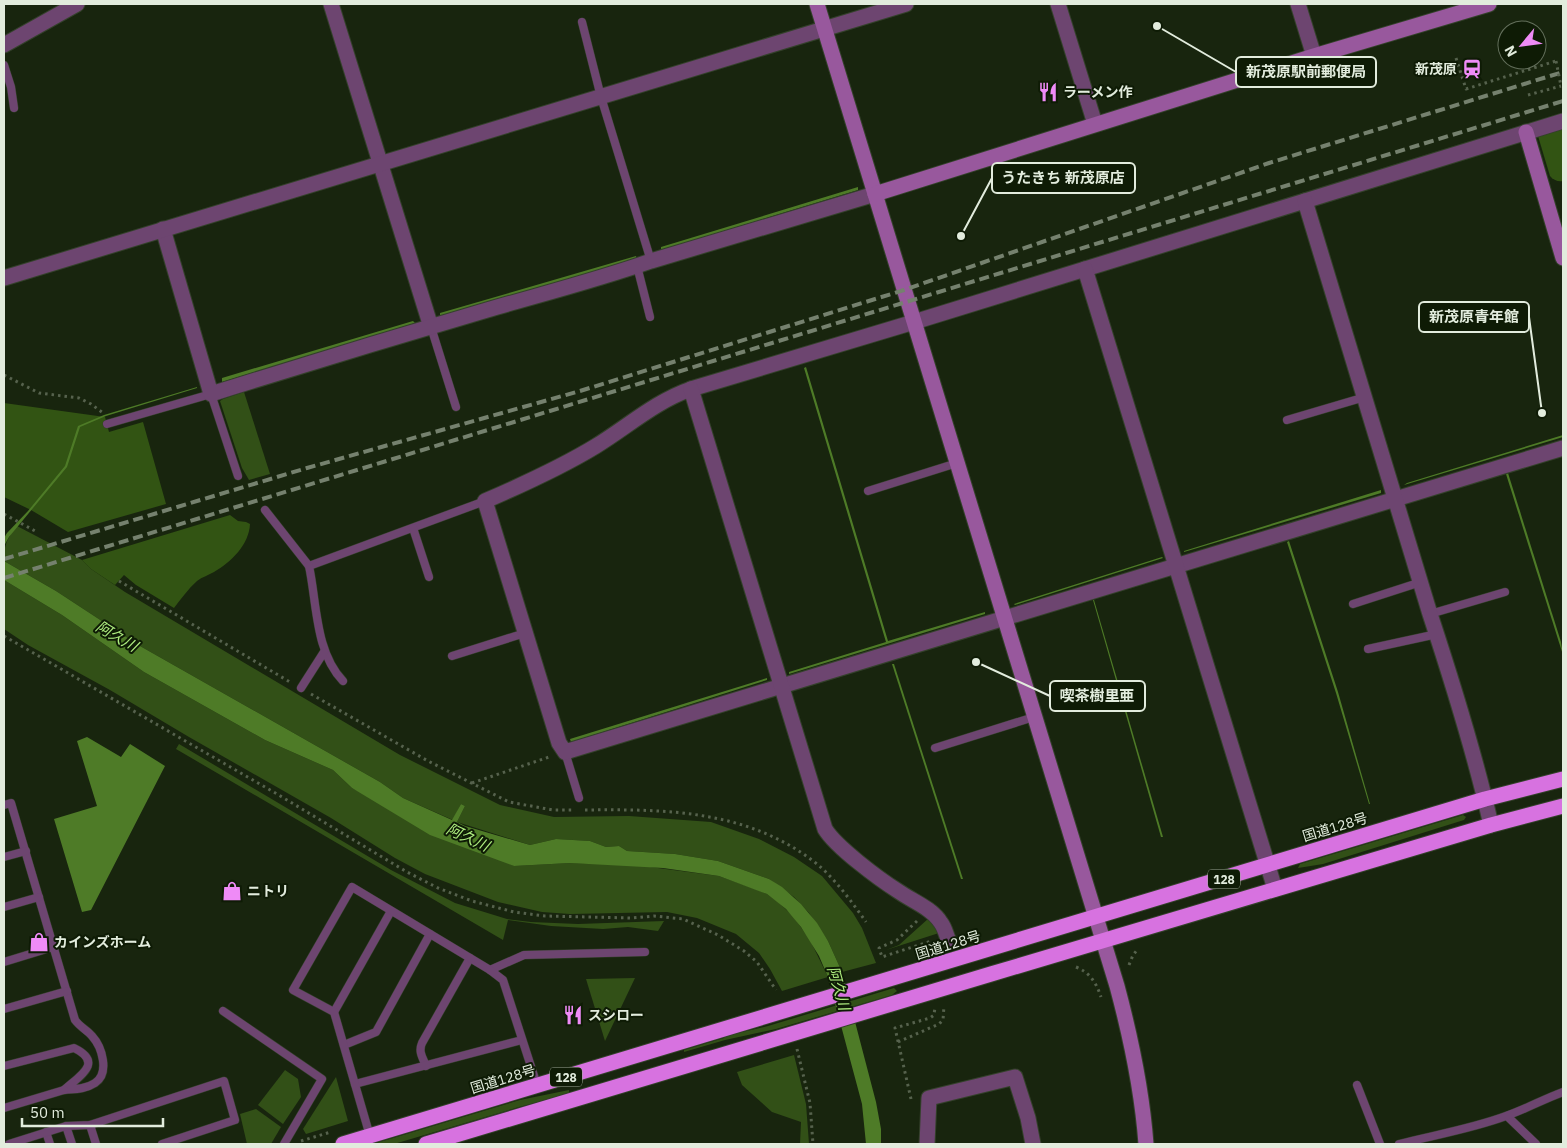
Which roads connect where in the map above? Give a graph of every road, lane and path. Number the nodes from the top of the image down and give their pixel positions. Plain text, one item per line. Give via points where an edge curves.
1 (77, 4) edge
2 (331, 4) edge
3 (817, 4) edge
4 (906, 4) edge
5 (1058, 4) edge
6 (1298, 4) edge
7 (1489, 4) edge
8 (1451, 10) edge
9 (582, 22) dead end
10 (824, 29) junction
11 (4, 45) edge
12 (1314, 56) junction
13 (1456, 58) dead end
14 (4, 65) edge
15 (1528, 95) dead end
16 (601, 97) junction
17 (14, 108) dead end
18 (1563, 120) edge
19 (1094, 124) junction
20 (1526, 132) junction
21 (380, 163) junction
22 (876, 194) junction
23 (1305, 201) junction
24 (163, 229) junction
25 (1563, 258) edge
26 (644, 263) junction
27 (1085, 269) junction
28 (4, 278) edge
29 (650, 316) dead end
30 (914, 322) junction
31 (431, 327) junction
32 (4, 375) edge
33 (691, 388) junction
34 (211, 394) junction
35 (1365, 397) junction
36 (456, 407) dead end
37 (1287, 420) dead end
38 (120, 421) junction
39 (107, 424) dead end
40 (1563, 448) edge
41 (956, 463) junction
42 (238, 476) dead end
43 (868, 491) dead end
44 (1395, 498) junction
45 (485, 501) junction
46 (265, 510) dead end
47 (4, 514) edge
48 (413, 528) junction
49 (37, 532) dead end
50 (309, 566) junction
51 (1176, 566) junction
52 (429, 577) dead end
53 (118, 581) dead end
54 (1421, 582) junction
55 (1504, 592) dead end
56 (1353, 604) dead end
57 (1430, 614) junction
58 (1004, 619) junction
59 (525, 633) junction
60 (1436, 634) junction
61 (4, 636) edge
62 (1368, 649) dead end
63 (324, 652) junction
64 (452, 656) dead end
65 (343, 681) dead end
66 (782, 686) junction
67 (301, 688) junction
68 (1034, 717) junction
69 (935, 748) dead end
70 (565, 752) junction
71 (1563, 779) edge
72 (472, 783) junction
73 (579, 798) dead end
74 (1485, 799) junction
75 (4, 805) edge
76 (1563, 806) edge
77 (1491, 825) junction
78 (26, 851) junction
79 (4, 857) edge
80 (1269, 865) junction
81 (1275, 889) junction
82 (39, 897) junction
83 (4, 907) edge
84 (928, 910) junction
85 (391, 911) junction
86 (1096, 918) junction
87 (866, 922) dead end
88 (430, 934) junction
89 (943, 940) joint
90 (1102, 941) junction
91 (54, 947) junction
92 (645, 952) dead end
93 (470, 958) junction
94 (4, 962) edge
95 (1074, 966) dead end
96 (490, 970) junction
97 (776, 990) dead end
98 (67, 991) junction
99 (1102, 1001) dead end
100 (934, 1006) dead end
101 (944, 1006) dead end
102 (4, 1009) edge
103 (223, 1011) dead end
104 (334, 1012) junction
105 (522, 1040) junction
106 (898, 1042) junction
107 (344, 1044) junction
108 (796, 1049) dead end
109 (4, 1066) edge
110 (426, 1066) junction
111 (355, 1084) junction
112 (537, 1085) junction
113 (1357, 1085) dead end
114 (64, 1090) junction
115 (1563, 1092) edge
116 (911, 1101) dead end
117 (4, 1108) edge
118 (1507, 1116) junction
119 (90, 1125) junction
120 (66, 1126) junction
121 (46, 1132) junction
122 (370, 1136) junction
123 (9, 1144) edge
124 (50, 1144) edge
125 (72, 1144) edge
126 (96, 1144) edge
127 (162, 1144) edge
128 (284, 1144) edge
129 (343, 1144) edge
130 (426, 1144) edge
131 (814, 1144) edge
132 (927, 1144) edge
133 (1033, 1144) edge
134 (1146, 1144) edge
135 (1380, 1144) edge
136 (1399, 1144) edge
137 (1536, 1144) edge

1 - 11 street
2 - 21 street
3 - 10 street
4 - 10 street
5 - 19 street
6 - 12 street
7 - 8 street
8 - 12 street
9 - 16 lane
10 - 16 street
10 - 22 street
12 - 19 street
13 - 15 path, bridge via 1466,89 1556,61 1562,86
14 - 17 lane
16 - 21 street
16 - 26 lane
18 - 20 street
19 - 22 street
20 - 23 street
20 - 25 street
21 - 24 street
21 - 31 street
22 - 26 street
22 - 30 street
23 - 27 street
23 - 35 street
24 - 28 street
24 - 34 street
26 - 29 lane
26 - 31 street
27 - 30 street
27 - 51 street
30 - 33 street
30 - 41 street
31 - 34 street
31 - 36 lane
32 - 38 path via 39,393 79,398
33 - 45 street via 672,396 571,460
33 - 66 street
34 - 38 lane
34 - 42 lane
35 - 37 lane
35 - 44 street
38 - 39 lane
40 - 44 street
41 - 43 lane
41 - 58 street
44 - 51 street
44 - 54 street
45 - 48 lane
45 - 59 street
46 - 50 lane
47 - 49 path
48 - 50 lane
48 - 52 lane
50 - 63 lane
51 - 58 street
51 - 80 street
53 - 67 path
54 - 56 lane
54 - 57 street
55 - 57 lane
57 - 60 street
58 - 66 street
58 - 68 street
59 - 64 lane
59 - 70 street via 559,743
60 - 62 lane
60 - 74 street
61 - 97 path via 438,888 514,912 546,916 683,919 744,950 757,962
63 - 65 lane
63 - 67 lane
66 - 70 street
66 - 84 street via 821,821 830,837 898,891
67 - 72 path via 388,740
68 - 69 lane
68 - 86 street
70 - 72 path
70 - 73 lane
71 - 74 highway, 国道128号 / 128
72 - 87 path via 509,802 553,810 680,812 735,823 781,841 818,865
74 - 77 street
74 - 80 highway, 国道128号 / 128
75 - 78 lane via 11,803
76 - 77 highway, 128
77 - 81 highway, 128
78 - 79 lane
78 - 82 lane
80 - 81 street
80 - 86 highway, 国道128号 / 128
81 - 90 highway, 128
82 - 83 lane
82 - 91 lane
84 - 89 street via 941,922
84 - 89 path via 897,940 879,948 882,956
85 - 88 lane
85 - 104 lane
85 - 104 lane via 352,887 293,990
86 - 90 street
86 - 112 highway, 国道128号 / 128
88 - 93 lane
88 - 107 lane via 376,1032
90 - 130 highway, 128
90 - 134 street via 1128,1028
91 - 94 lane
91 - 98 lane
92 - 96 lane via 524,955
93 - 96 lane
93 - 110 lane via 420,1048
95 - 99 path via 1086,972 1097,984
96 - 105 lane via 503,980
98 - 102 lane
98 - 114 lane via 78,1024 92,1036 100,1049 103,1067 95,1083
100 - 106 path via 934,1015 930,1018 894,1028
101 - 106 path via 940,1024
103 - 128 lane via 322,1080
104 - 107 lane
105 - 110 lane
105 - 112 lane
106 - 116 path
107 - 111 lane
108 - 131 path via 810,1103
109 - 114 lane via 74,1048 85,1055 88,1068
110 - 111 lane
111 - 122 lane
112 - 122 highway, 国道128号 / 128
113 - 135 lane
114 - 117 lane
115 - 118 lane
118 - 136 lane
118 - 137 lane
119 - 120 lane
119 - 126 lane
119 - 127 lane via 224,1082 235,1120
120 - 121 lane
120 - 125 lane
121 - 123 lane
121 - 124 lane
122 - 129 highway, 国道128号 / 128
132 - 133 street via 928,1098 1015,1077

